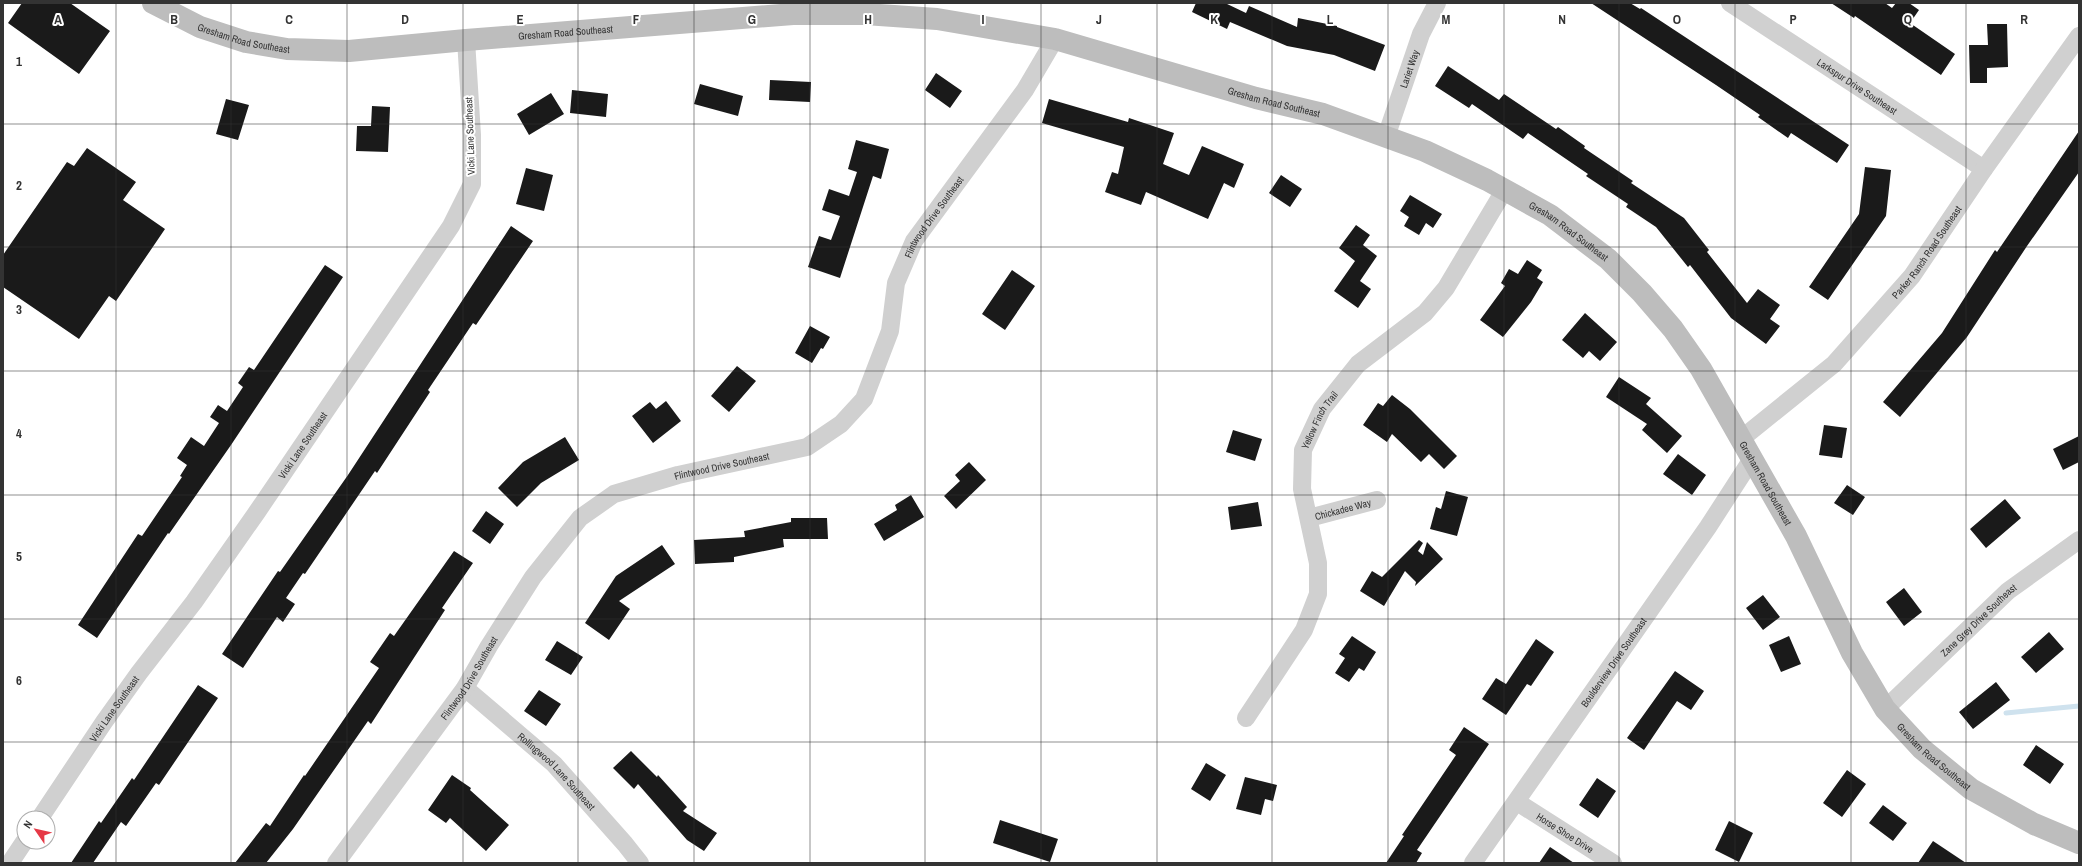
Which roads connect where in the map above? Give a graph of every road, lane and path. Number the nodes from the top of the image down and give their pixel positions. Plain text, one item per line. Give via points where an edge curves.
1 (153, 3) edge
2 (1436, 3) edge
3 (1730, 3) edge
4 (2079, 36) edge
5 (1054, 39) junction
6 (466, 40) junction
7 (1386, 137) junction
8 (1984, 169) junction
9 (1505, 189) junction
10 (1741, 439) junction
11 (1752, 459) junction
12 (1377, 500) dead end
13 (1310, 518) junction
14 (2079, 540) edge
15 (465, 688) junction
16 (1885, 709) junction
17 (1246, 718) dead end
18 (1517, 802) junction
19 (45, 810) edge
20 (2079, 843) edge
21 (19, 850) edge
22 (10, 863) edge
23 (336, 863) edge
24 (640, 863) edge
25 (1473, 863) edge
26 (1613, 863) edge

1 - 6 street, Gresham Road Southeast via 178,17 223,35 287,49 350,51
2 - 7 street, Lariet Way via 1421,34
3 - 8 street, Larkspur Drive Southeast
4 - 8 street, Parker Ranch Road Southeast
5 - 6 street, Gresham Road Southeast via 937,19 865,14 793,14
5 - 7 street, Gresham Road Southeast via 1248,96 1323,114
5 - 15 street, Flintwood Drive Southeast via 1025,90 914,241 896,283 890,331 864,399 840,424 807,447 678,475 614,494 580,518 532,577
6 - 19 street, Vicki Lane Southeast via 472,135 472,184 451,226 239,538 104,722
7 - 9 street, Gresham Road Southeast via 1425,151
8 - 10 street, Parker Ranch Road Southeast via 1912,276 1834,364
9 - 10 street, Gresham Road Southeast via 1550,215 1589,244 1642,293 1673,329 1701,369
9 - 13 street, Yellow Finch Trail via 1446,288 1425,313 1358,364 1322,409 1303,450 1302,489
10 - 11 street, Gresham Road Southeast
11 - 16 street, Gresham Road Southeast via 1796,536 1852,653
11 - 18 street, Boulderview Drive Southeast
12 - 13 street, Chickadee Way
13 - 17 street, Yellow Finch Trail via 1318,563 1318,594 1304,630
14 - 16 street, Zane Grey Drive Southeast via 2008,591
15 - 23 street, Flintwood Drive Southeast
15 - 24 street, Rollingwood Lane Southeast via 554,764
16 - 20 street, Gresham Road Southeast via 1922,749 1971,789 2034,824
18 - 25 street, Boulderview Drive Southeast
18 - 26 street, Horse Shoe Drive
21 - 22 street

